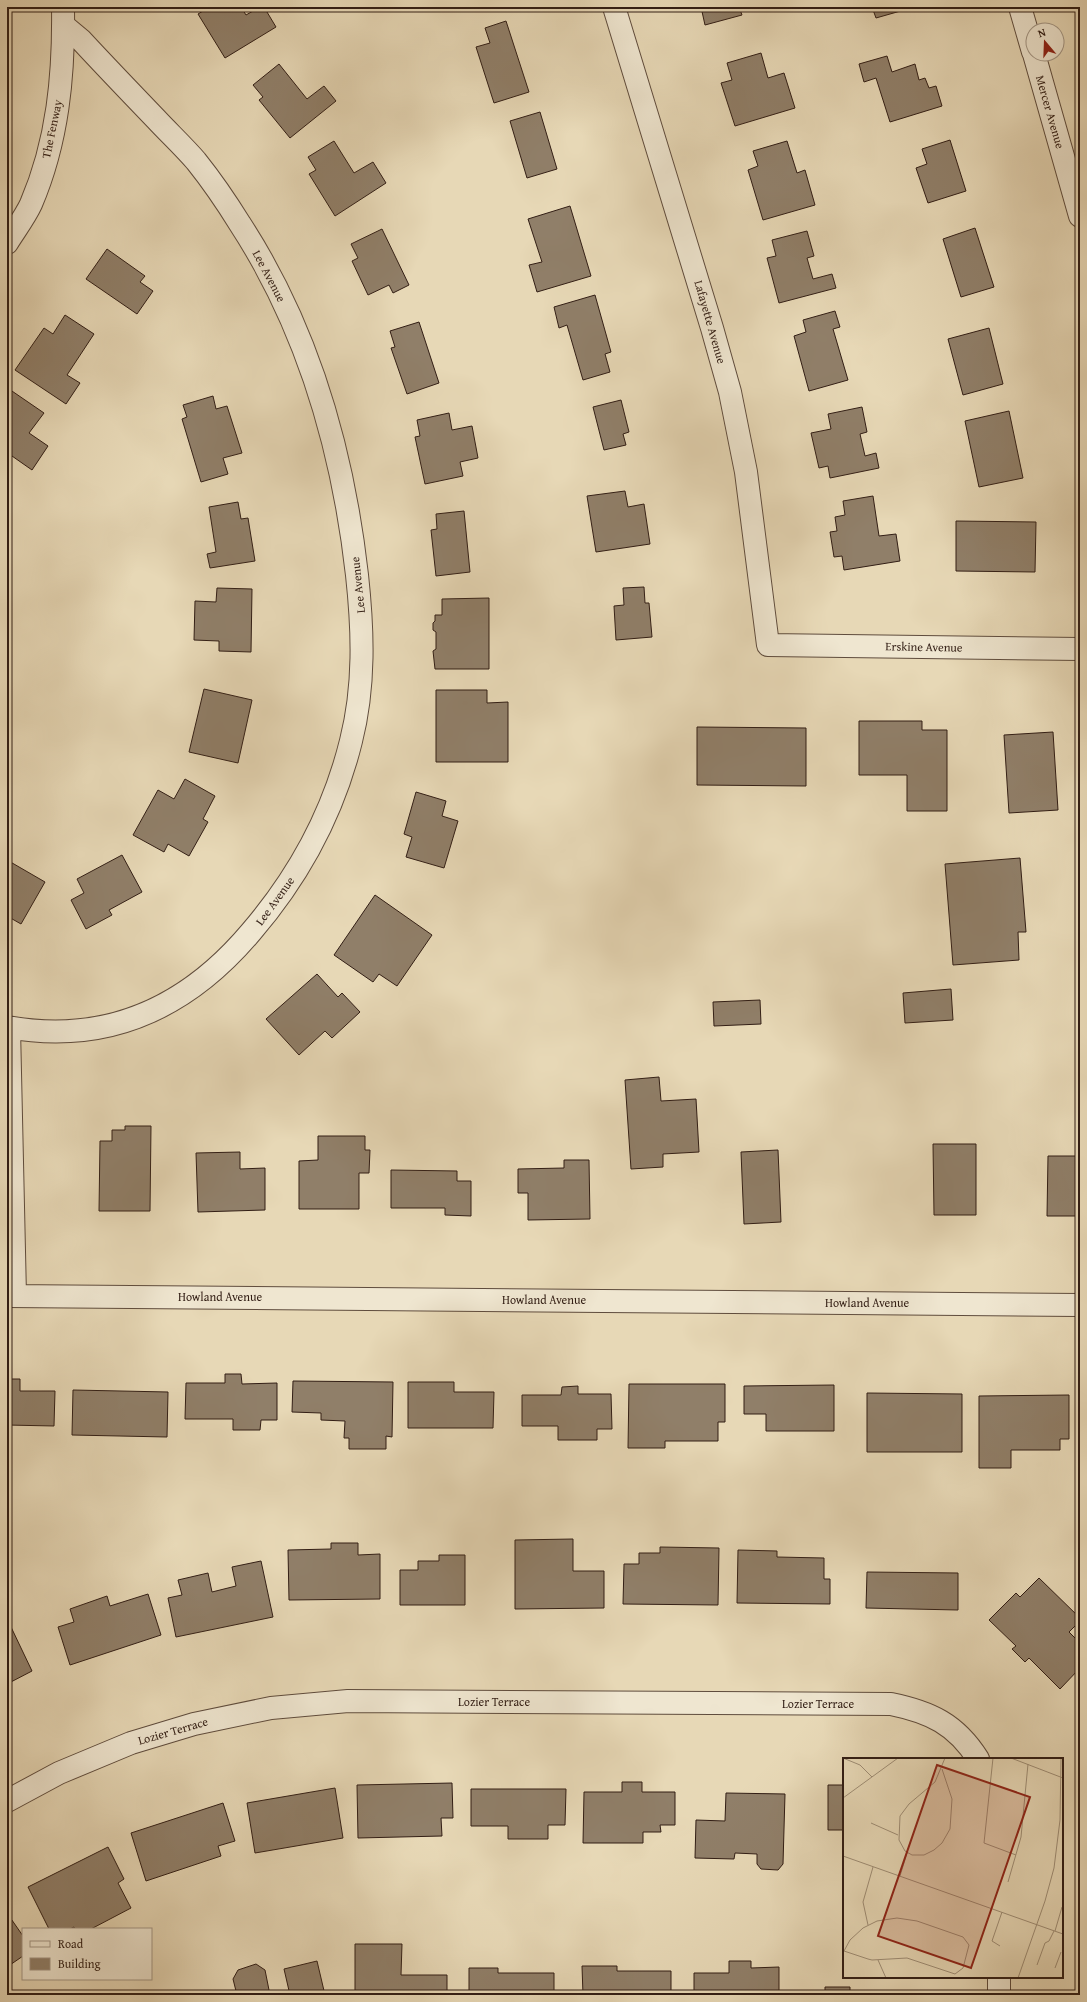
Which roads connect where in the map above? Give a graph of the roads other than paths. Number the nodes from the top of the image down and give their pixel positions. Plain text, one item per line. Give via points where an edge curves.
1 (614, 7) edge
2 (1020, 7) edge
3 (63, 16) edge
4 (1025, 25) edge
5 (1036, 62) edge
6 (1080, 216) edge
7 (7, 243) edge
8 (768, 645) joint
9 (1080, 649) edge
10 (8, 1028) edge
11 (11, 1296) edge
12 (1080, 1305) edge
13 (977, 1758) edge
14 (7, 1802) edge
15 (999, 1978) edge
16 (999, 1995) edge

1 - 8 street, Lafayette Avenue via 730,392 746,472
2 - 4 street, Mercer Avenue
3 - 7 street, The Fenway via 63,75 54,130 41,178 30,205
3 - 10 street, Lee Avenue via 81,40 196,161 241,226 281,295 312,368 336,445 352,531 362,624 361,678 352,738 334,797 309,853 275,904 236,951 190,990 151,1012 108,1026 64,1033
5 - 6 street, Mercer Avenue
8 - 9 street, Erskine Avenue
10 - 11 street
11 - 12 street, Howland Avenue
13 - 14 street, Lozier Terrace via 970,1746 946,1724 920,1710 891,1704 348,1701 270,1708 194,1724 131,1743 102,1755 59,1773
15 - 16 street

